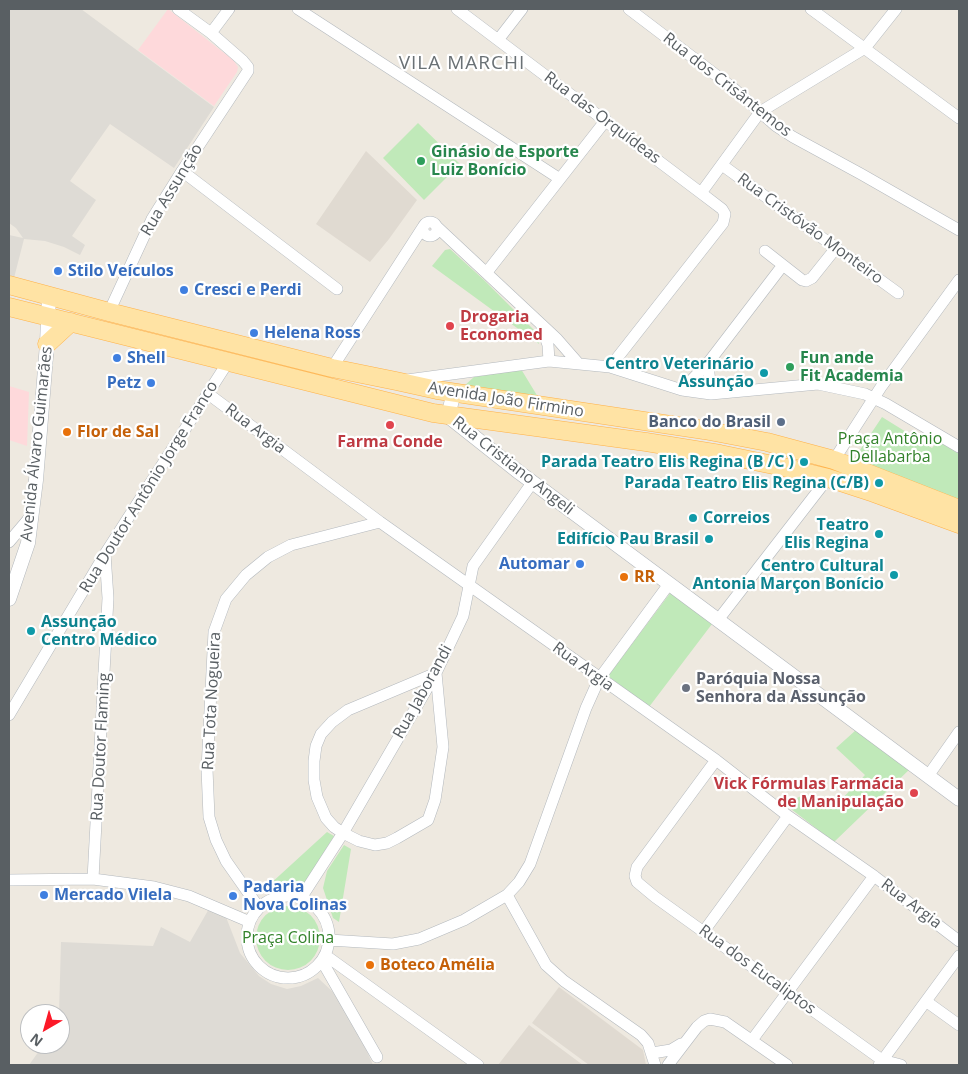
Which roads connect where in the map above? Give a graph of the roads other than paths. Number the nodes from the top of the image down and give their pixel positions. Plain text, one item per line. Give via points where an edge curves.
1 (178, 9) edge
2 (229, 9) edge
3 (298, 9) edge
4 (457, 9) edge
5 (522, 9) edge
6 (629, 9) edge
7 (811, 9) edge
8 (896, 9) edge
9 (211, 33) junction
10 (498, 40) junction
11 (865, 48) junction
12 (760, 112) junction
13 (959, 118) edge
14 (606, 120) junction
15 (722, 165) junction
16 (182, 171) junction
17 (560, 179) junction
18 (701, 193) junction
19 (959, 230) edge
20 (836, 248) junction
21 (765, 251) dead end
22 (783, 265) junction
23 (487, 272) junction
24 (959, 280) edge
25 (9, 285) edge
26 (337, 289) dead end
27 (898, 293) dead end
28 (49, 296) junction
29 (9, 307) edge
30 (109, 312) junction
31 (49, 316) junction
32 (71, 322) junction
33 (540, 323) junction
34 (47, 344) junction
35 (549, 361) junction
36 (228, 362) junction
37 (578, 363) junction
38 (708, 363) junction
39 (610, 367) junction
40 (332, 368) junction
41 (469, 371) junction
42 (396, 382) junction
43 (682, 390) junction
44 (454, 392) junction
45 (207, 393) junction
46 (711, 394) junction
47 (874, 398) junction
48 (448, 416) junction
49 (959, 448) edge
50 (834, 460) junction
51 (828, 478) junction
52 (532, 483) junction
53 (959, 509) edge
54 (31, 516) junction
55 (380, 522) junction
56 (959, 524) edge
57 (9, 542) edge
58 (105, 554) junction
59 (469, 584) junction
60 (669, 584) junction
61 (9, 599) edge
62 (718, 620) junction
63 (436, 673) junction
64 (599, 679) junction
65 (10, 710) edge
66 (959, 732) edge
67 (716, 760) junction
68 (928, 776) junction
69 (959, 799) edge
70 (788, 816) junction
71 (343, 833) junction
72 (874, 876) junction
73 (9, 880) edge
74 (93, 880) junction
75 (507, 895) junction
76 (301, 898) junction
77 (259, 908) junction
78 (250, 922) junction
79 (704, 931) junction
80 (329, 940) junction
81 (959, 941) edge
82 (959, 956) edge
83 (324, 958) junction
84 (787, 993) junction
85 (927, 1002) junction
86 (959, 1025) edge
87 (752, 1040) junction
88 (685, 1042) junction
89 (652, 1053) junction
90 (377, 1057) dead end
91 (880, 1063) edge
92 (478, 1065) edge
93 (655, 1065) edge
94 (668, 1065) edge
95 (787, 1065) edge
96 (901, 1065) edge

1 - 9 street
2 - 9 street
3 - 17 street
4 - 10 street, Rua das Orquídeas
5 - 10 street
6 - 12 street, Rua dos Crisântemos
7 - 11 street
8 - 11 street
9 - 16 street, Rua Assunção via 248,67
10 - 14 street, Rua das Orquídeas
11 - 12 street
11 - 13 street
12 - 15 street
12 - 19 street, Rua dos Crisântemos via 793,137
14 - 17 street
14 - 18 street, Rua das Orquídeas
15 - 18 street
15 - 20 street, Rua Cristóvão Monteiro
16 - 26 street
16 - 30 street, Rua Assunção via 152,219
17 - 23 street
18 - 39 street, Rua das Orquídeas via 722,209 725,214 723,223
20 - 22 street via 810,280 802,280
20 - 27 street, Rua Cristóvão Monteiro
21 - 22 street
22 - 38 street
23 - 33 street
23 - 40 street via 431,222 426,224
24 - 47 street
25 - 28 main road, Avenida João Firmino
28 - 30 main road, Avenida João Firmino
28 - 31 street
29 - 31 main road, Avenida João Firmino
30 - 40 main road, Avenida João Firmino
31 - 32 main road, Avenida João Firmino
31 - 34 street, Avenida Álvaro Guimarães
32 - 34 main road
32 - 36 main road, Avenida João Firmino
33 - 35 street via 548,345
33 - 37 street
34 - 54 street, Avenida Álvaro Guimarães
35 - 37 street
35 - 41 street
36 - 45 street, Rua Doutor Antônio Jorge Franco
36 - 48 main road, Avenida João Firmino
37 - 39 street
38 - 43 street
38 - 46 street
39 - 43 street
40 - 42 main road, Avenida João Firmino
41 - 42 street
41 - 44 street
42 - 44 main road, Avenida João Firmino
43 - 46 street
44 - 48 street, Rua Cristiano Angeli
44 - 50 main road, Avenida João Firmino via 740,436
45 - 55 street, Rua Argia
45 - 58 street, Rua Doutor Antônio Jorge Franco
46 - 47 street via 818,384
47 - 49 street
47 - 50 street
48 - 51 main road, Avenida João Firmino via 720,454
48 - 52 street, Rua Cristiano Angeli
50 - 53 main road, Avenida João Firmino
51 - 56 main road, Avenida João Firmino
51 - 62 street
52 - 59 street, Rua Jaborandi via 472,566
52 - 60 street, Rua Cristiano Angeli
54 - 57 street
54 - 61 street, Avenida Álvaro Guimarães via 28,543
55 - 59 street, Rua Argia
55 - 77 street, Rua Tota Nogueira via 291,545 268,557 246,575 226,599 214,632 207,769 209,817 226,861
58 - 65 street, Rua Doutor Antônio Jorge Franco
58 - 74 street, Rua Doutor Flaming via 108,598
59 - 63 street, Rua Jaborandi via 463,616
59 - 64 street, Rua Argia
60 - 62 street, Rua Cristiano Angeli
60 - 64 street
62 - 68 street, Rua Cristiano Angeli
63 - 71 street, Rua Jaborandi
63 - 71 street via 348,710 321,734 314,761 317,797 326,818
63 - 71 street via 443,747 435,800 428,820 397,838 375,845 359,842
64 - 67 street, Rua Argia
64 - 75 street via 530,864
66 - 68 street
67 - 70 street, Rua Argia
67 - 79 street, Rua dos Eucaliptos via 638,867 635,876 644,889
68 - 69 street, Rua Cristiano Angeli
70 - 72 street, Rua Argia
70 - 79 street
71 - 76 street, Rua Jaborandi
72 - 81 street, Rua Argia
72 - 84 street
73 - 74 street
74 - 78 street via 154,886 189,896
75 - 80 street via 464,920 419,939 393,944
75 - 89 street via 546,965 641,1035
76 - 77 street via 282,896
76 - 80 street via 319,910 325,919
77 - 78 street
78 - 83 street via 247,932 250,954 269,973 295,978 310,972
79 - 84 street, Rua dos Eucaliptos
80 - 83 street
82 - 85 street
83 - 90 street
83 - 92 street
84 - 87 street
84 - 91 street, Rua dos Eucaliptos
85 - 86 street
85 - 91 street
87 - 88 street via 725,1022 710,1019 697,1027
87 - 95 street
88 - 89 street via 671,1050
88 - 94 street
89 - 93 street
91 - 96 street

